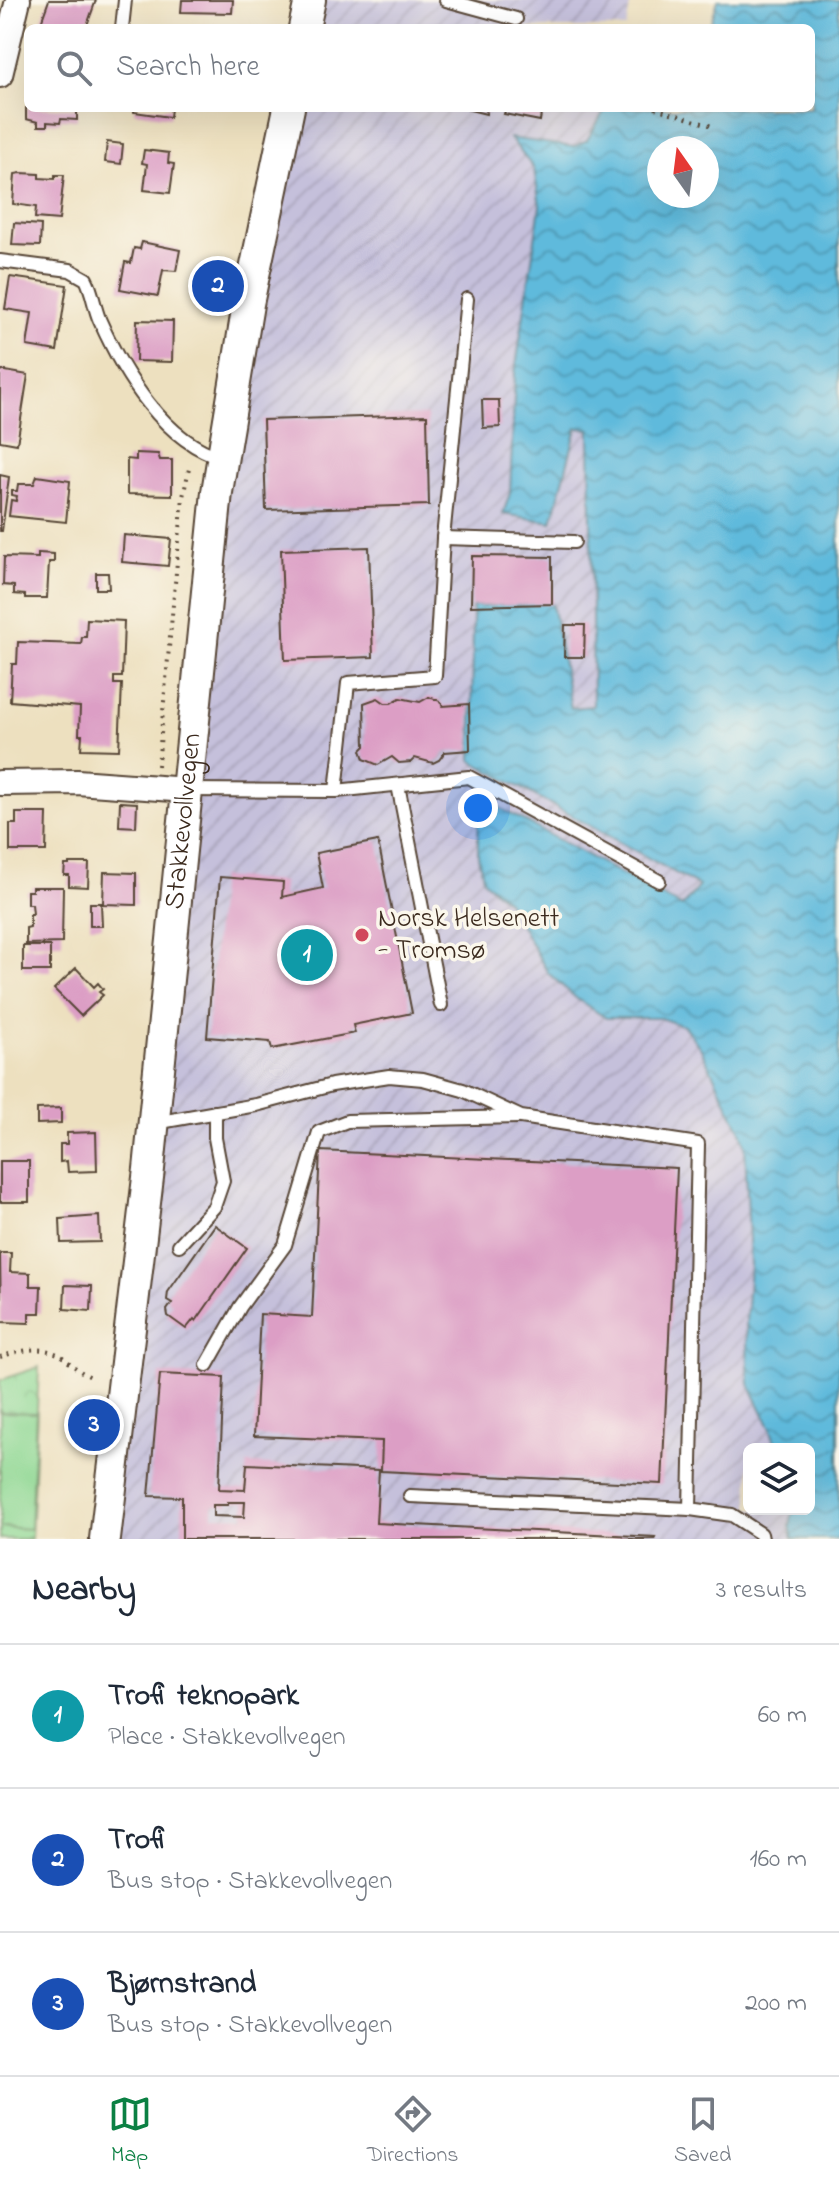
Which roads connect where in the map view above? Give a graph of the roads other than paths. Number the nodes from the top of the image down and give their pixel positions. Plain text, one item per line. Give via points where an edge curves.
1 (18, 0) edge
2 (125, 0) edge
3 (310, 0) edge
4 (446, 0) edge
5 (516, 19) dead end
6 (122, 24) edge
7 (305, 24) edge
8 (0, 75) edge
9 (288, 112) edge
10 (0, 261) edge
11 (467, 299) dead end
12 (223, 458) junction
13 (443, 538) junction
14 (574, 542) dead end
15 (0, 783) edge
16 (398, 785) junction
17 (187, 790) junction
18 (336, 791) junction
19 (659, 881) dead end
20 (441, 1005) dead end
21 (215, 1112) junction
22 (521, 1117) junction
23 (152, 1123) junction
24 (179, 1245) dead end
25 (207, 1365) dead end
26 (410, 1496) dead end
27 (690, 1509) junction
28 (105, 1539) edge
29 (762, 1539) edge

1 - 8 street
2 - 6 lane
3 - 7 street
4 - 5 lane
9 - 12 street, Stakkevollvegen
10 - 12 lane via 70,270 86,279 99,319 170,429
11 - 13 lane
12 - 17 street, Stakkevollvegen
13 - 14 lane
13 - 18 lane via 435,676 348,683
15 - 17 street
16 - 18 lane
16 - 19 lane via 469,777
16 - 20 lane
17 - 18 lane
17 - 23 street, Stakkevollvegen
21 - 22 lane via 389,1076 463,1090
21 - 23 lane
21 - 24 lane via 223,1181 214,1207
22 - 25 lane via 347,1121 319,1132 285,1245
22 - 27 lane via 698,1144
23 - 28 street, Stakkevollvegen
26 - 27 lane
27 - 29 lane via 732,1515

